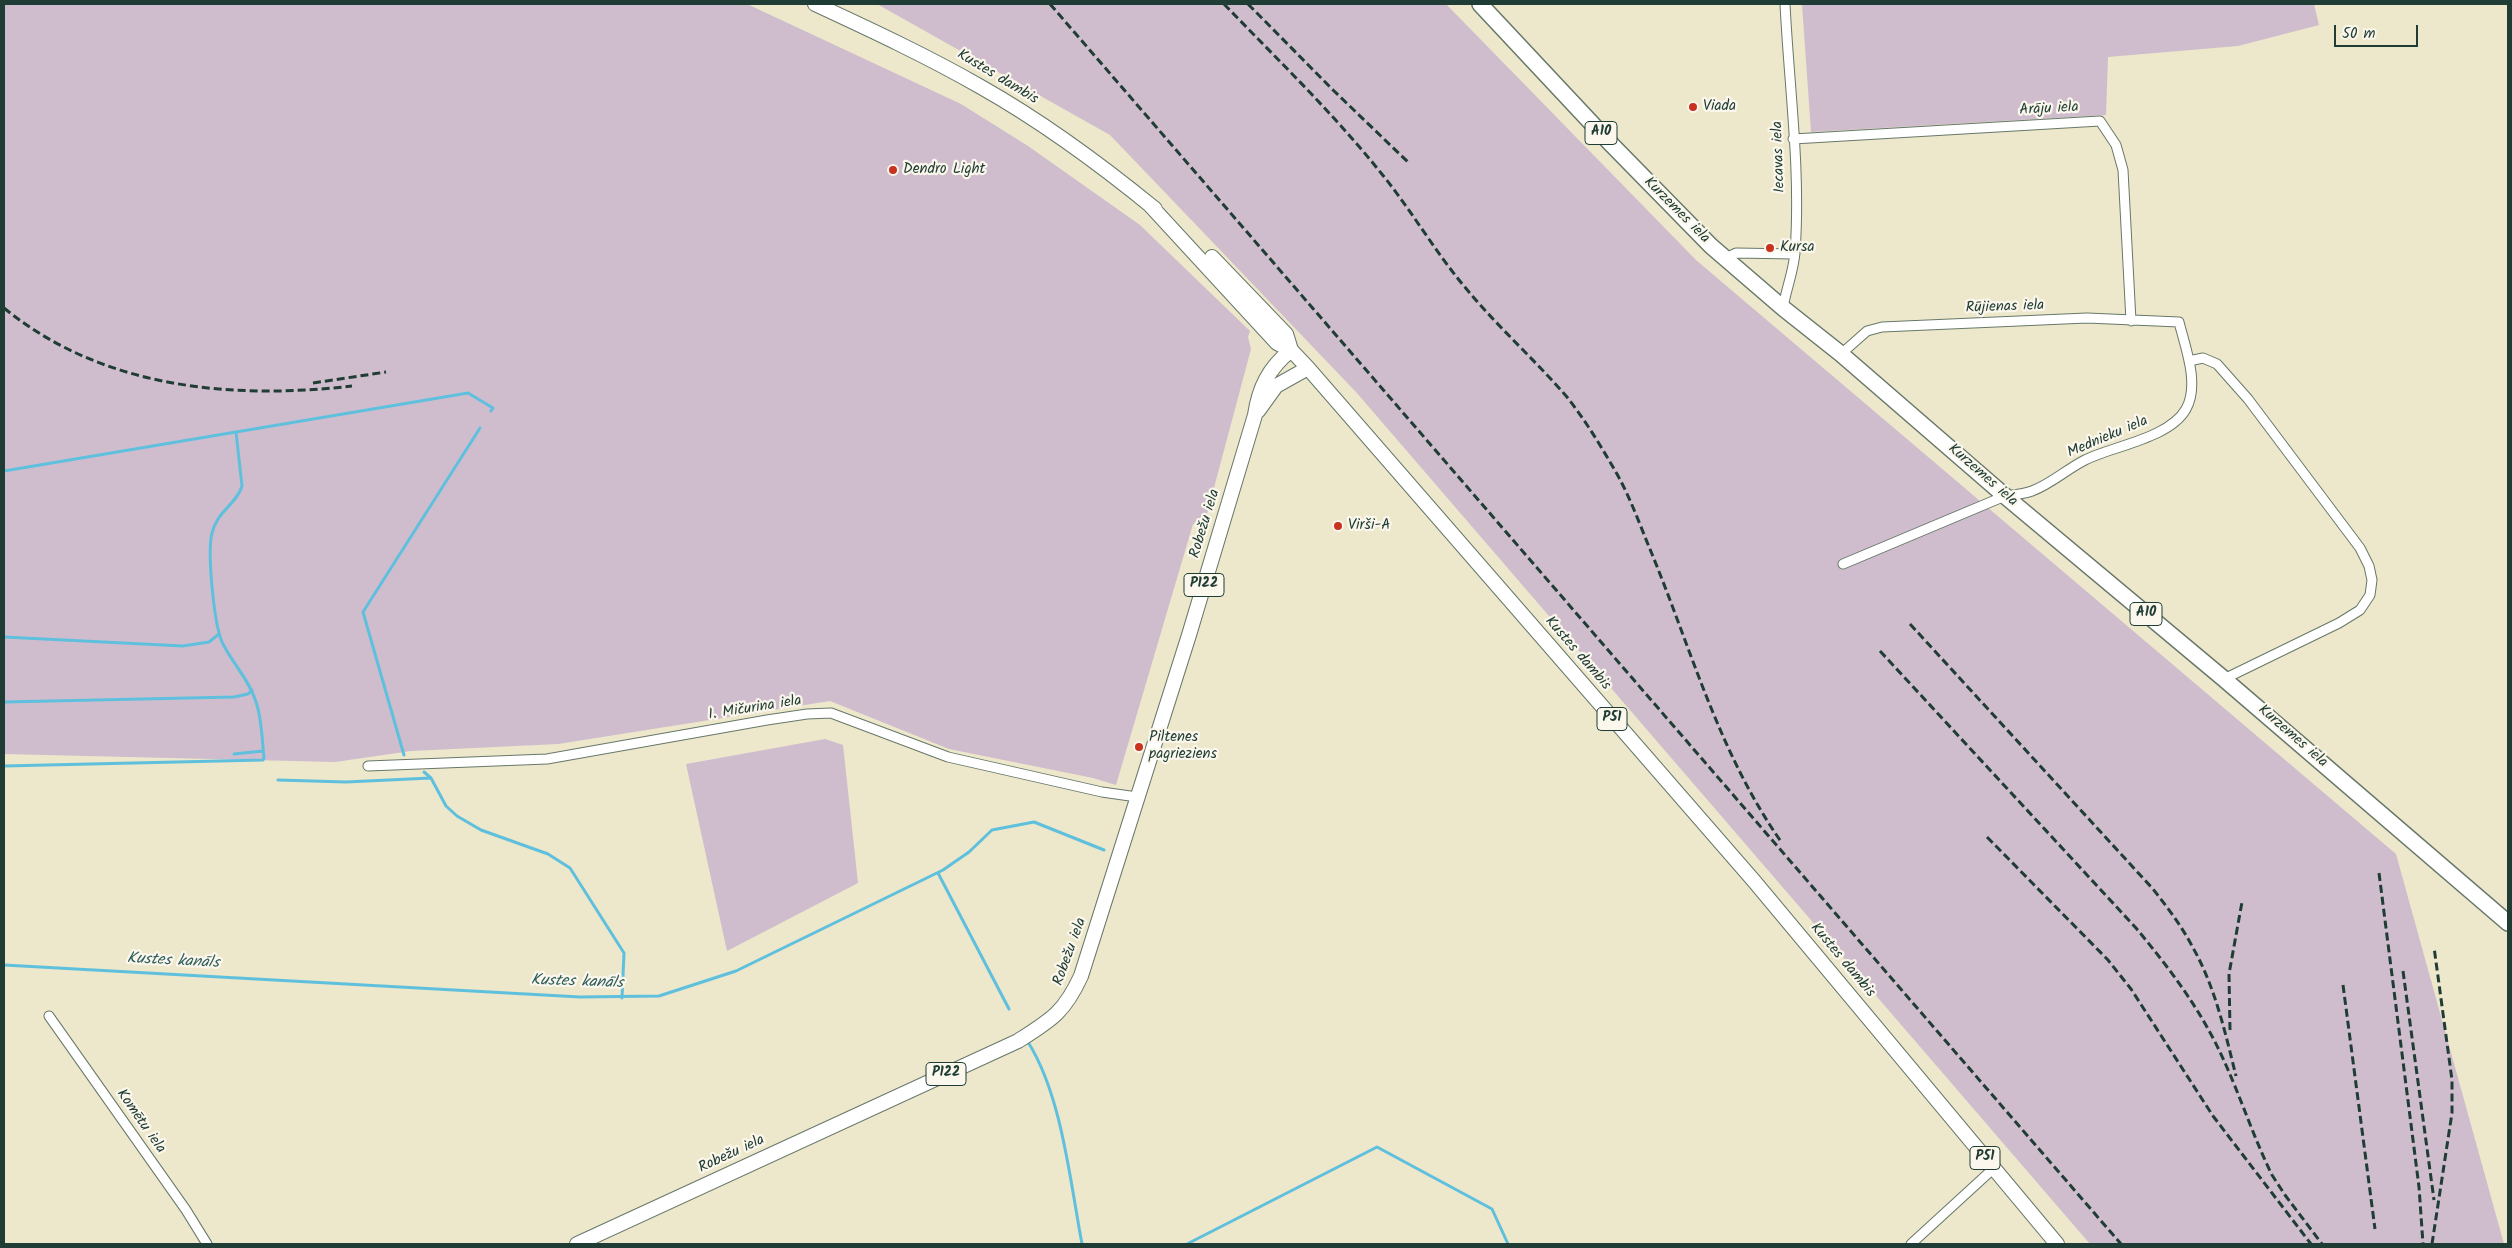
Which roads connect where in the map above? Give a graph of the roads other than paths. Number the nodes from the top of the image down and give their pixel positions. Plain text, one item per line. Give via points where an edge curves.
1 (815, 4) edge
2 (1480, 4) edge
3 (1785, 4) edge
4 (1793, 139) junction
5 (1795, 254) junction
6 (1726, 258) junction
7 (1782, 308) junction
8 (2131, 321) junction
9 (2179, 322) joint
10 (1292, 350) junction
11 (1841, 354) junction
12 (2189, 361) junction
13 (1308, 368) junction
14 (1255, 416) junction
15 (2006, 496) junction
16 (1843, 564) dead end
17 (2224, 679) junction
18 (368, 766) dead end
19 (1137, 797) junction
20 (2508, 923) edge
21 (49, 1016) dead end
22 (1994, 1168) junction
23 (207, 1244) edge
24 (578, 1244) edge
25 (1912, 1244) edge
26 (2057, 1244) edge

1 - 10 main road, Kustes dambis via 928,58 1063,138 1149,204 1277,342
2 - 6 highway, Kurzemes iela / A10 via 1625,158
3 - 4 street, Iecavas iela
4 - 5 street, Iecavas iela
4 - 8 street, Arāju iela via 2100,121 2116,145 2124,170
5 - 6 street via 1736,253
5 - 7 street, Iecavas iela
6 - 7 highway, Kurzemes iela / A10
7 - 11 highway, Kurzemes iela / A10
8 - 9 street, Rūjienas iela
8 - 11 street, Rūjienas iela via 2087,318 1882,327 1868,331
9 - 12 street, Mednieku iela
10 - 13 main road, Kustes dambis
10 - 14 main road, Robežu iela / P122 via 1277,362 1264,381
11 - 15 highway, Kurzemes iela / A10
12 - 15 street, Mednieku iela via 2191,389 2187,408 2180,417 2157,433 2086,460 2031,491
12 - 17 street via 2203,358 2217,364 2248,399 2360,548 2372,580 2370,595 2360,610
13 - 14 main road, Robežu iela / P122 via 1276,386
13 - 22 main road, Kustes dambis / P51 via 1754,881
14 - 19 main road, Robežu iela / P122
15 - 16 street, Mednieku iela
15 - 17 highway, Kurzemes iela / A10
17 - 20 highway, Kurzemes iela / A10
18 - 19 street, I. Mičurina iela via 547,759 767,720 831,713 948,757
19 - 24 main road, Robežu iela / P122 via 1081,976 1070,1001 1052,1020 1018,1041
21 - 23 street, Komētu iela
22 - 25 street
22 - 26 main road, P51

